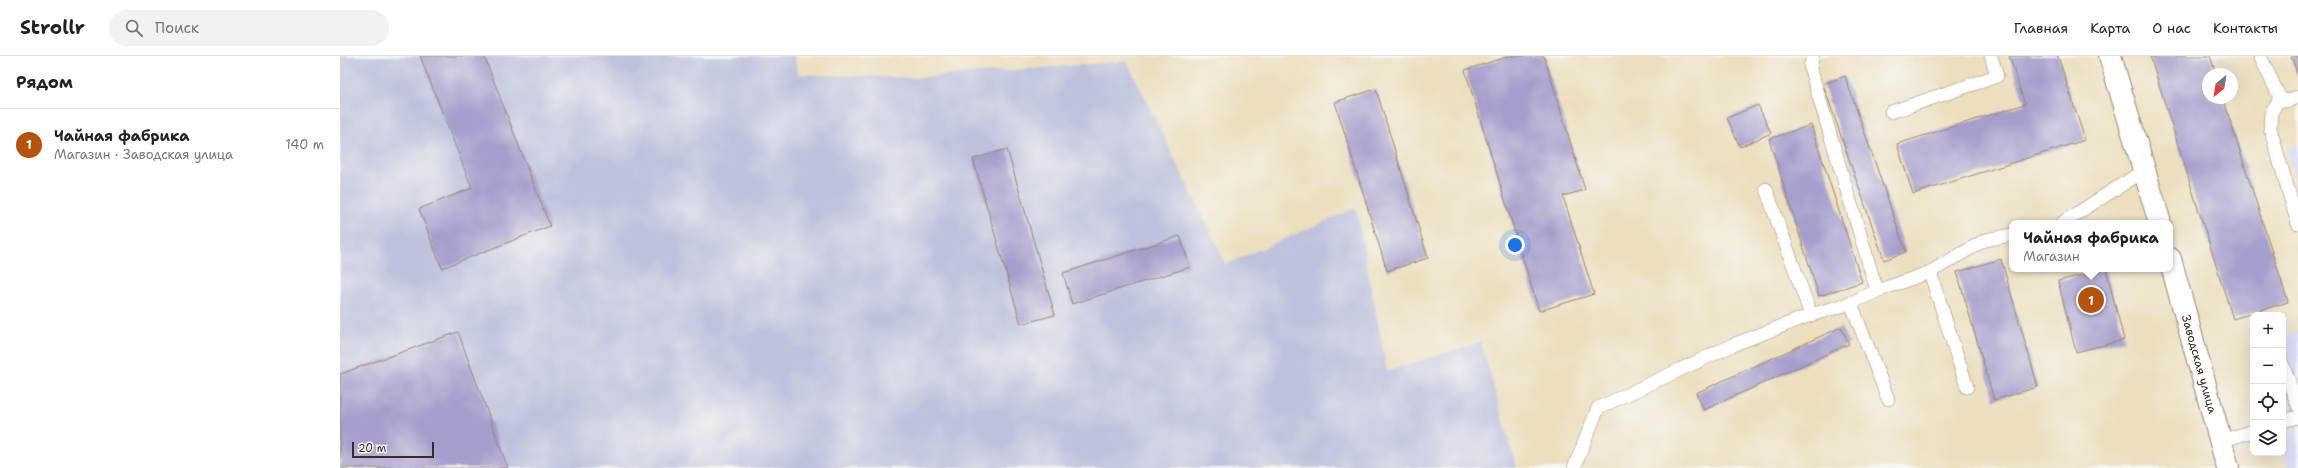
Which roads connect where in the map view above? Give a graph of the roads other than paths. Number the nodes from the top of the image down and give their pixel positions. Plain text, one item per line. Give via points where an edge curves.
1 (1813, 56) edge
2 (1991, 56) edge
3 (2110, 56) edge
4 (2260, 56) edge
5 (2298, 97) edge
6 (2280, 98) junction
7 (1890, 112) dead end
8 (2145, 170) junction
9 (1766, 189) dead end
10 (2067, 220) edge
11 (2159, 220) edge
12 (2298, 224) edge
13 (2009, 236) edge
14 (2173, 270) edge
15 (1930, 272) junction
16 (1877, 291) junction
17 (1851, 303) junction
18 (1811, 314) junction
19 (2286, 373) edge
20 (1967, 387) dead end
21 (1888, 399) dead end
22 (2298, 406) edge
23 (2298, 417) edge
24 (2286, 420) edge
25 (2250, 432) edge
26 (2221, 441) junction
27 (1574, 468) edge
28 (2228, 468) edge

1 - 16 lane via 1810,67
2 - 7 lane via 1997,76
3 - 8 street
4 - 6 lane
5 - 6 lane via 2286,101
6 - 12 lane via 2271,113 2270,128
8 - 10 lane
8 - 11 street
9 - 18 lane
13 - 15 lane via 1984,240
14 - 26 street, Заводская улица
15 - 16 lane
15 - 20 lane
16 - 17 lane
17 - 18 lane
17 - 21 lane
18 - 27 lane via 1735,344 1598,408
19 - 22 lane
23 - 24 lane
25 - 26 lane
26 - 28 street, Заводская улица

